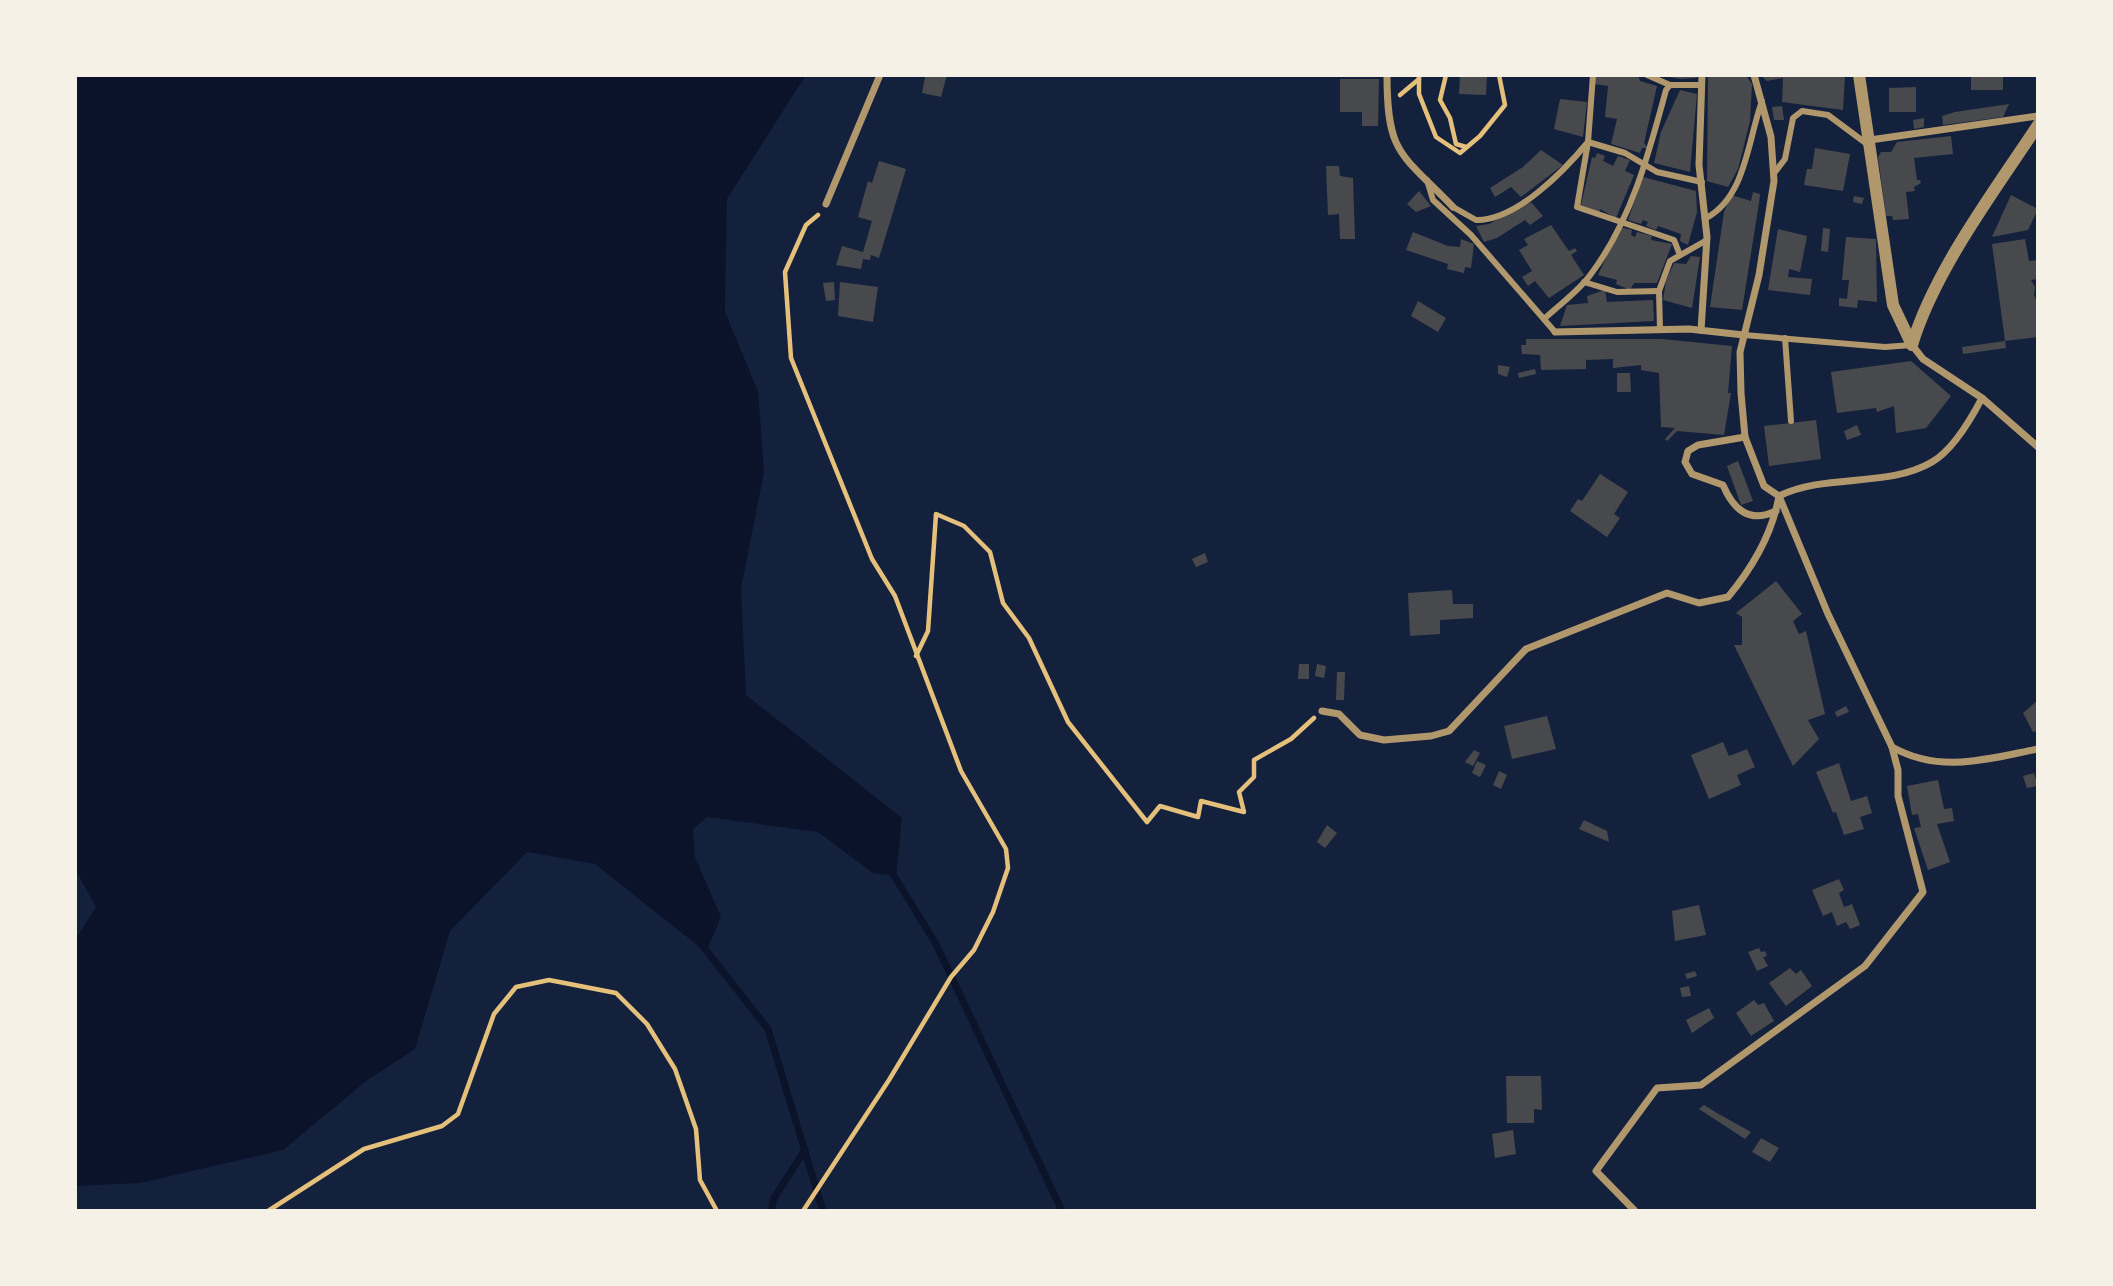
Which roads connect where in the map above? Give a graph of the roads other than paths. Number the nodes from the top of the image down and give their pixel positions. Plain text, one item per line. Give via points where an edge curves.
1 (880, 75) edge
2 (1387, 75) edge
3 (1593, 75) edge
4 (1647, 75) edge
5 (1702, 75) edge
6 (1754, 75) edge
7 (1859, 75) edge
8 (1670, 85) junction
9 (1702, 85) junction
10 (1762, 100) junction
11 (2038, 116) edge
12 (2038, 125) edge
13 (1588, 142) junction
14 (1871, 144) junction
15 (1645, 166) junction
16 (1775, 172) junction
17 (1426, 179) junction
18 (1702, 182) junction
19 (826, 204) road end
20 (1454, 207) joint
21 (1706, 218) junction
22 (1621, 221) junction
23 (1707, 240) junction
24 (1680, 255) junction
25 (1584, 282) junction
26 (1659, 291) junction
27 (1544, 319) junction
28 (1660, 330) junction
29 (1700, 330) junction
30 (1555, 332) joint
31 (1744, 335) junction
32 (1785, 338) junction
33 (1912, 345) junction
34 (1982, 398) junction
35 (1791, 421) dead end
36 (1745, 437) junction
37 (2038, 447) edge
38 (1779, 496) junction
39 (1776, 511) junction
40 (1322, 711) road end
41 (1892, 747) junction
42 (2038, 749) edge
43 (1634, 1211) edge

1 - 19 street
2 - 17 street via 1387,117 1394,144
3 - 13 street
4 - 8 street
5 - 9 street
6 - 10 street
7 - 14 street
8 - 9 street
8 - 15 street
9 - 18 street
10 - 16 street
10 - 21 street via 1741,173 1723,203
11 - 14 street
12 - 33 street via 1964,239
13 - 15 street via 1625,153
13 - 20 street via 1545,187 1505,212 1476,220
13 - 22 street via 1577,207
14 - 16 street via 1828,115 1802,111 1793,118 1785,159
14 - 33 street via 1892,305
15 - 18 street
15 - 22 street
16 - 31 street via 1759,275
17 - 20 street
17 - 27 street via 1433,200 1471,234
18 - 21 street
21 - 23 street
22 - 24 street via 1674,240
22 - 25 street
23 - 24 street
23 - 29 street
24 - 26 street via 1670,261
25 - 26 street via 1617,292
25 - 27 street
26 - 28 street
27 - 30 street
28 - 29 street
28 - 30 street
29 - 31 street
31 - 32 street
31 - 36 street via 1740,365
32 - 33 street
32 - 35 street
33 - 34 street via 1923,359
34 - 37 street
34 - 38 street via 1932,463 1814,483
36 - 38 street via 1764,486
36 - 39 street via 1698,445 1688,451 1685,462 1692,474 1723,485 1730,503 1742,513 1764,517
38 - 39 street
38 - 41 street via 1828,614
39 - 40 street via 1768,537 1728,597 1699,603 1667,593 1526,649 1449,731 1384,740 1360,735 1339,714
41 - 42 street via 1928,762 1949,764
41 - 43 street via 1898,796 1923,892 1865,966 1701,1084 1657,1088 1596,1171

